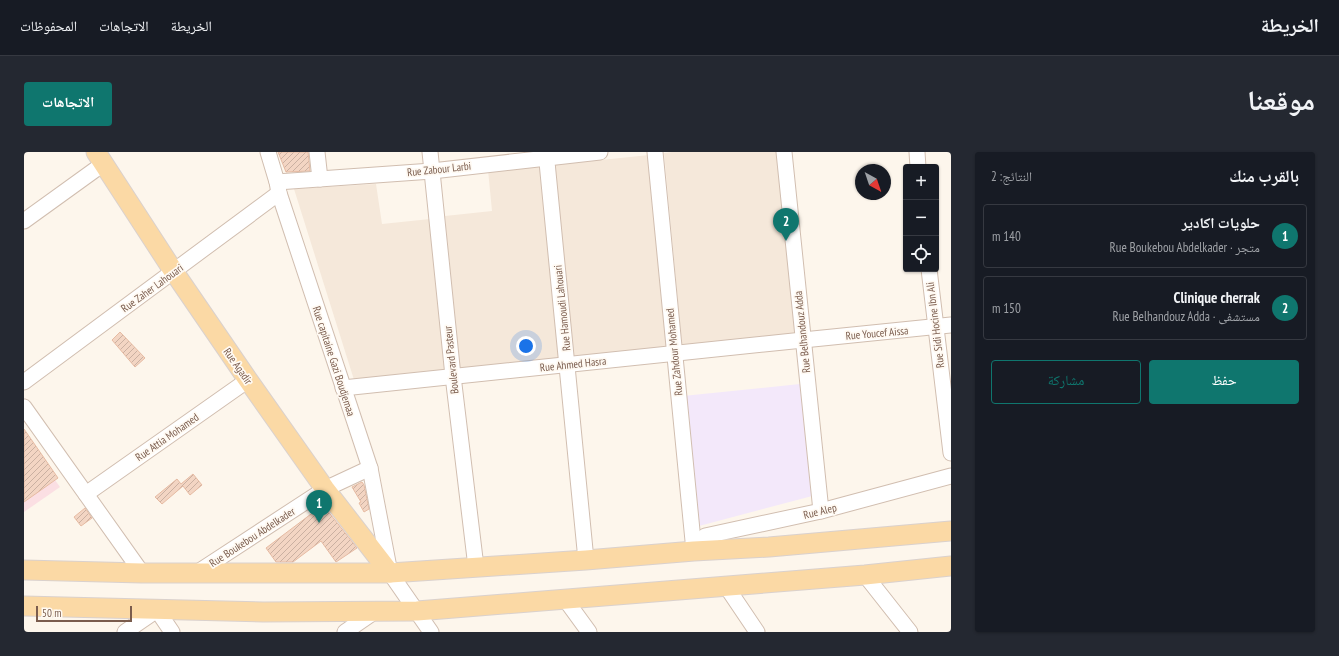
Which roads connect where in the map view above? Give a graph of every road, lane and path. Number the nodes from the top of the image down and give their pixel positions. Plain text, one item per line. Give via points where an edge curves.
1 (268, 152) edge
2 (317, 152) edge
3 (430, 152) edge
4 (600, 152) edge
5 (655, 152) edge
6 (784, 152) edge
7 (917, 152) edge
8 (546, 155) edge
9 (99, 158) edge
10 (918, 164) edge
11 (432, 171) junction
12 (320, 179) junction
13 (278, 188) junction
14 (24, 221) edge
15 (174, 272) junction
16 (929, 272) edge
17 (951, 325) edge
18 (935, 327) junction
19 (803, 340) junction
20 (674, 354) junction
21 (567, 364) junction
22 (453, 376) junction
23 (248, 380) junction
24 (24, 382) edge
25 (343, 388) junction
26 (24, 407) edge
27 (951, 453) edge
28 (370, 468) junction
29 (951, 476) edge
30 (325, 489) junction
31 (86, 494) junction
32 (821, 511) junction
33 (951, 531) edge
34 (694, 551) junction
35 (586, 560) junction
36 (951, 566) edge
37 (476, 567) junction
38 (24, 570) edge
39 (198, 572) junction
40 (142, 573) junction
41 (390, 573) junction
42 (865, 575) junction
43 (726, 586) junction
44 (565, 599) junction
45 (24, 606) edge
46 (157, 610) junction
47 (417, 611) junction
48 (374, 612) junction
49 (125, 632) edge
50 (172, 632) edge
51 (345, 632) edge
52 (431, 632) edge
53 (589, 632) edge
54 (757, 632) edge
55 (910, 632) edge

1 - 13 street, Rue capitaine Gazi Boudjemaa
2 - 12 street
3 - 11 street, Boulevard Pasteur
4 - 8 street, Rue Zabour Larbi
5 - 20 street, Rue Zahdour Mohamed
6 - 19 street, Rue Belhandouz Adda
7 - 10 street
8 - 11 street, Rue Zabour Larbi
8 - 21 street, Rue Hamoudi Lahouari
9 - 14 street
9 - 15 main road, Rue Agadir
11 - 12 street, Rue Zabour Larbi
11 - 22 street, Boulevard Pasteur
12 - 13 street, Rue Zabour Larbi
13 - 15 street, Rue Zaher Lahouari
13 - 25 street, Rue capitaine Gazi Boudjemaa
15 - 23 main road, Rue Agadir
15 - 24 street, Rue Zaher Lahouari
16 - 18 street, Rue Sidi Hocine Ibn Ali
17 - 18 street, Rue Youcef Aissa
18 - 19 street, Rue Youcef Aissa
18 - 27 street, Rue Sidi Hocine Ibn Ali
19 - 20 street, Rue Ahmed Hasra
19 - 32 street, Rue Belhandouz Adda
20 - 21 street, Rue Ahmed Hasra
20 - 34 street, Rue Zahdour Mohamed
21 - 22 street, Rue Ahmed Hasra
21 - 35 street, Rue Hamoudi Lahouari
22 - 25 street, Rue Ahmed Hasra
22 - 37 street, Boulevard Pasteur
23 - 30 main road, Rue Agadir
23 - 31 street, Rue Attia Mohamed
25 - 28 street, Rue capitaine Gazi Boudjemaa
26 - 31 street
28 - 30 street, Rue Boukebou Abdelkader
28 - 41 street, Rue capitaine Gazi Boudjemaa
29 - 32 street, Rue Alep
30 - 39 street, Rue Boukebou Abdelkader
30 - 41 main road, Rue Agadir
31 - 40 street
32 - 34 street, Rue Alep via 705,536
33 - 34 main road
34 - 35 main road
35 - 37 main road
36 - 42 main road
37 - 41 main road
38 - 40 main road
39 - 40 main road
39 - 41 main road
41 - 47 street
42 - 43 main road
42 - 55 street
43 - 44 main road
43 - 54 street
44 - 47 main road
44 - 53 street
45 - 46 main road
46 - 48 main road
46 - 49 street
46 - 50 street
47 - 48 main road
47 - 52 street
48 - 51 street

